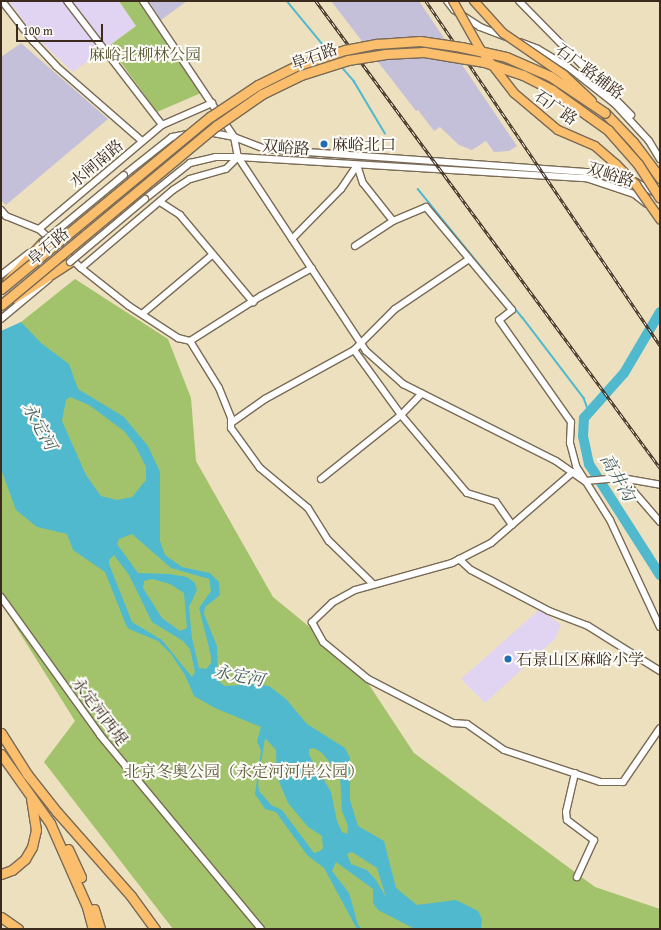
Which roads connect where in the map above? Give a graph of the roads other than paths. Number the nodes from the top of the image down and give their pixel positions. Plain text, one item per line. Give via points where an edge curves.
1 (2, 1) edge
2 (67, 1) edge
3 (143, 1) edge
4 (447, 1) edge
5 (452, 1) edge
6 (474, 1) edge
7 (519, 1) edge
8 (576, 58) junction
9 (568, 67) junction
10 (212, 103) junction
11 (606, 113) junction
12 (162, 126) junction
13 (234, 137) junction
14 (142, 141) junction
15 (660, 153) edge
16 (238, 157) junction
17 (660, 159) edge
18 (357, 165) junction
19 (660, 178) edge
20 (659, 195) edge
21 (160, 202) junction
22 (1, 210) edge
23 (660, 220) edge
24 (393, 221) junction
25 (39, 229) junction
26 (292, 239) junction
27 (43, 242) junction
28 (355, 246) dead end
29 (212, 255) junction
30 (469, 259) junction
31 (70, 262) junction
32 (81, 268) junction
33 (312, 268) junction
34 (1, 275) edge
35 (1, 289) edge
36 (253, 302) junction
37 (1, 305) edge
38 (142, 314) junction
39 (1, 319) edge
40 (190, 341) junction
41 (360, 342) junction
42 (354, 350) junction
43 (422, 393) junction
44 (400, 415) junction
45 (231, 423) junction
46 (574, 472) junction
47 (622, 478) junction
48 (320, 479) dead end
49 (585, 481) junction
50 (660, 485) edge
51 (660, 522) edge
52 (512, 525) junction
53 (459, 559) junction
54 (373, 584) junction
55 (1, 597) edge
56 (660, 627) edge
57 (660, 671) edge
58 (660, 728) edge
59 (1, 733) edge
60 (1, 754) edge
61 (575, 773) junction
62 (27, 774) junction
63 (31, 796) junction
64 (1, 874) edge
65 (577, 876) dead end
66 (1, 917) edge
67 (18, 929) edge
68 (93, 929) edge
69 (100, 929) edge
70 (155, 929) edge
71 (261, 929) edge

1 - 14 street via 56,66
2 - 12 street
3 - 10 street
4 - 9 street, 石广路辅路 via 454,10 480,27 538,49
5 - 23 main road, 石广路, bridge via 480,49 514,93 558,130 595,146 616,164 636,186
6 - 11 main road, 石广路, bridge via 503,33 564,75
7 - 8 street, 石广路辅路
8 - 9 street
8 - 15 street, 石广路辅路 via 630,113
9 - 17 street, 石广路辅路 via 620,109 649,141
10 - 12 street, 水闸南路
10 - 13 street
11 - 19 highway, 阜石路 via 633,142
11 - 35 highway, 阜石路, bridge via 550,76 506,57 461,47 420,42 376,44 345,50 296,66 258,85 210,117
12 - 14 street, 水闸南路
13 - 16 street
13 - 20 street, 双峪路 via 265,149 589,172 636,182
13 - 27 street, 双峪路, bridge via 204,131 172,137
14 - 25 street, 水闸南路
16 - 18 street, 双峪路
16 - 21 street via 226,169 190,179
16 - 26 street
16 - 31 street, 双峪路, bridge via 215,157 190,163
18 - 23 street, 双峪路 via 586,178 634,194
18 - 24 street via 363,183
18 - 26 street via 341,190
20 - 37 highway, 阜石路, bridge via 638,164 608,130 552,90 523,75 484,62 424,52 385,54 334,64 300,75 262,94 216,126
21 - 29 street via 180,215
21 - 32 street
22 - 25 street via 6,216
24 - 28 street
24 - 30 street via 426,207
25 - 32 street
26 - 33 street
27 - 34 street, 双峪路
27 - 35 highway, bridge
29 - 36 street
29 - 38 street
30 - 41 street via 395,309
30 - 49 street via 512,310 499,320 571,422 570,443 576,466
31 - 37 highway, bridge
31 - 39 street, 双峪路
32 - 38 street
33 - 36 street
33 - 41 street
36 - 40 street
38 - 40 street via 178,338
40 - 45 street via 219,388 232,418
41 - 42 street
41 - 43 street via 366,351 403,384
42 - 44 street
42 - 45 street via 265,399
43 - 44 street
43 - 46 street
44 - 48 street
44 - 52 street via 467,493 496,502
45 - 54 street via 231,428 260,468 308,508 329,541
46 - 49 street
46 - 52 street
47 - 49 street
47 - 50 street
47 - 51 street
49 - 56 street via 610,520
52 - 53 street via 491,543
53 - 54 street via 416,575
53 - 57 street via 471,570 549,611 588,626 595,633
54 - 61 street via 355,590 332,603 312,622 323,642 368,679 453,723 467,724 504,750
55 - 71 street, 永定河西堤 via 100,735
58 - 61 street via 623,782 600,782
59 - 62 highway
60 - 63 highway
61 - 65 street via 566,812 567,820 594,840
62 - 69 highway via 74,859
62 - 70 highway via 131,896
63 - 64 highway via 36,830 32,847 25,859 12,870
63 - 68 highway via 50,823 87,907
66 - 67 highway

